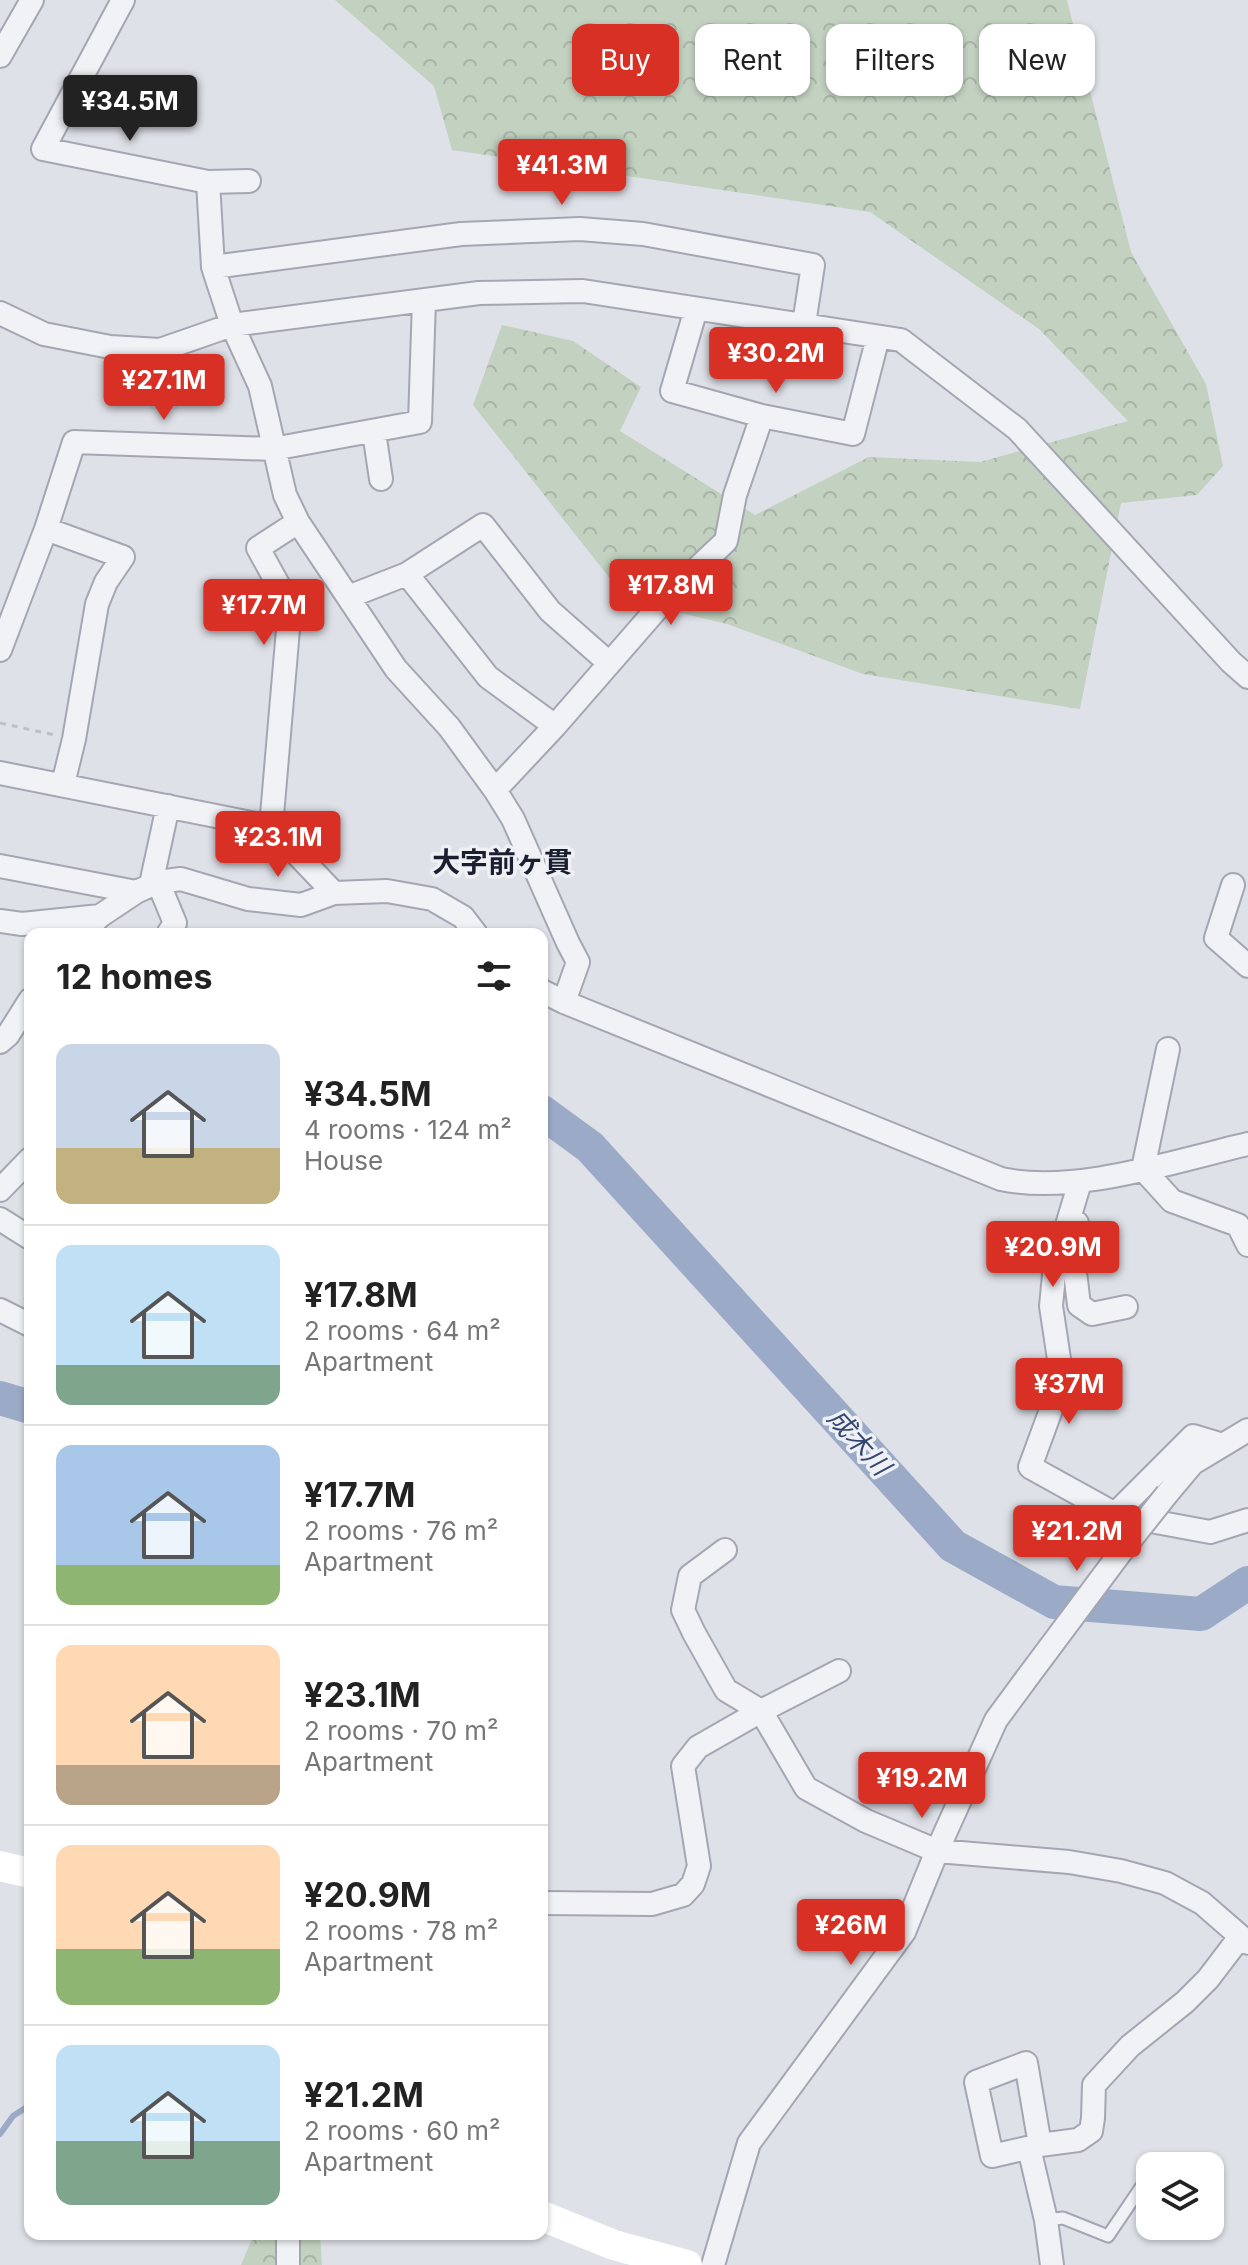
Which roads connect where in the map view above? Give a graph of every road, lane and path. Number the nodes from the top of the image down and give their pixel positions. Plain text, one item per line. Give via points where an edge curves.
1 (32, 0) edge
2 (123, 0) edge
3 (0, 56) edge
4 (249, 181) dead end
5 (208, 182) junction
6 (213, 267) junction
7 (424, 300) junction
8 (696, 309) junction
9 (0, 313) edge
10 (804, 324) junction
11 (232, 325) junction
12 (878, 337) junction
13 (762, 416) junction
14 (374, 432) junction
15 (273, 449) junction
16 (381, 479) dead end
17 (298, 522) junction
18 (46, 529) junction
19 (407, 574) junction
20 (348, 597) junction
21 (0, 650) edge
22 (609, 663) junction
23 (1248, 677) edge
24 (0, 723) edge
25 (555, 726) junction
26 (74, 739) junction
27 (0, 773) edge
28 (63, 784) junction
29 (495, 790) junction
30 (168, 806) junction
31 (271, 827) junction
32 (0, 866) edge
33 (1233, 885) dead end
34 (149, 886) junction
35 (334, 893) junction
36 (100, 916) junction
37 (0, 921) edge
38 (88, 928) edge
39 (172, 928) edge
40 (471, 928) edge
41 (1248, 966) edge
42 (548, 994) edge
43 (564, 1002) junction
44 (24, 1010) edge
45 (0, 1042) edge
46 (1168, 1049) dead end
47 (1248, 1144) edge
48 (24, 1165) edge
49 (1143, 1169) junction
50 (1080, 1182) junction
51 (0, 1190) edge
52 (0, 1219) edge
53 (24, 1234) edge
54 (1248, 1245) edge
55 (1126, 1307) dead end
56 (0, 1310) edge
57 (24, 1319) edge
58 (1248, 1430) edge
59 (1223, 1445) junction
60 (1115, 1514) junction
61 (1248, 1520) edge
62 (725, 1550) dead end
63 (839, 1671) dead end
64 (761, 1711) junction
65 (937, 1851) junction
66 (0, 1866) edge
67 (24, 1872) edge
68 (548, 1903) edge
69 (1244, 1940) edge
70 (1136, 2195) edge
71 (548, 2218) edge
72 (1046, 2220) junction
73 (288, 2240) edge
74 (288, 2265) edge
75 (687, 2265) edge
76 (713, 2265) edge
77 (1052, 2265) edge

1 - 3 street
2 - 5 street via 43,149
4 - 5 street
5 - 6 street
6 - 10 street via 461,234 580,229 643,234 813,265
6 - 11 street
7 - 8 street via 583,291
7 - 11 street
7 - 14 street via 420,422
8 - 10 street
8 - 13 street via 672,391
9 - 11 street via 44,334 160,350
10 - 12 street
11 - 15 street via 260,386
12 - 13 street via 853,434
12 - 23 street via 901,340 1017,429
13 - 22 street via 735,495 726,541
14 - 15 street
14 - 16 street
15 - 17 street
15 - 18 street via 74,442
17 - 20 street
17 - 31 street via 258,548 290,606
18 - 21 street
18 - 26 street via 123,557 97,604
19 - 20 street
19 - 22 street via 483,525 550,611
19 - 25 street via 488,677
20 - 29 street via 396,669 449,727
22 - 25 street
24 - 26 path
25 - 29 street
26 - 28 street
27 - 28 street
28 - 30 street
29 - 43 street via 578,962
30 - 31 street
30 - 34 street
31 - 35 street
32 - 34 street
33 - 41 street via 1216,938
34 - 35 street via 181,879 248,899 301,905
34 - 36 street
34 - 39 street via 175,923
35 - 40 street via 387,891 432,899
36 - 37 street via 22,924
36 - 38 street
42 - 43 street
43 - 50 street via 1001,1179
44 - 45 street
46 - 49 street
47 - 49 street
48 - 51 street
49 - 50 street
49 - 54 street via 1172,1201 1238,1225
50 - 55 street via 1074,1264 1079,1305 1092,1314
50 - 60 street via 1053,1279 1059,1388 1030,1467
52 - 53 street
56 - 57 street
58 - 59 street
59 - 60 street via 1193,1436
59 - 65 street, bridge via 1193,1463 1167,1494 996,1720
60 - 61 street via 1210,1532
62 - 64 street via 690,1576 683,1610 726,1690
63 - 64 street
64 - 65 street via 806,1788
64 - 68 street via 698,1747 683,1766 699,1866 683,1895 652,1904
65 - 69 street via 1069,1862 1165,1883 1202,1903
65 - 76 street via 904,1932 749,2143
66 - 67 main road
69 - 72 street via 1094,2085 1091,2131 1078,2140 1034,2146
70 - 72 lane via 1108,2236 1063,2218
71 - 75 main road via 614,2245
72 - 77 street
73 - 74 street

